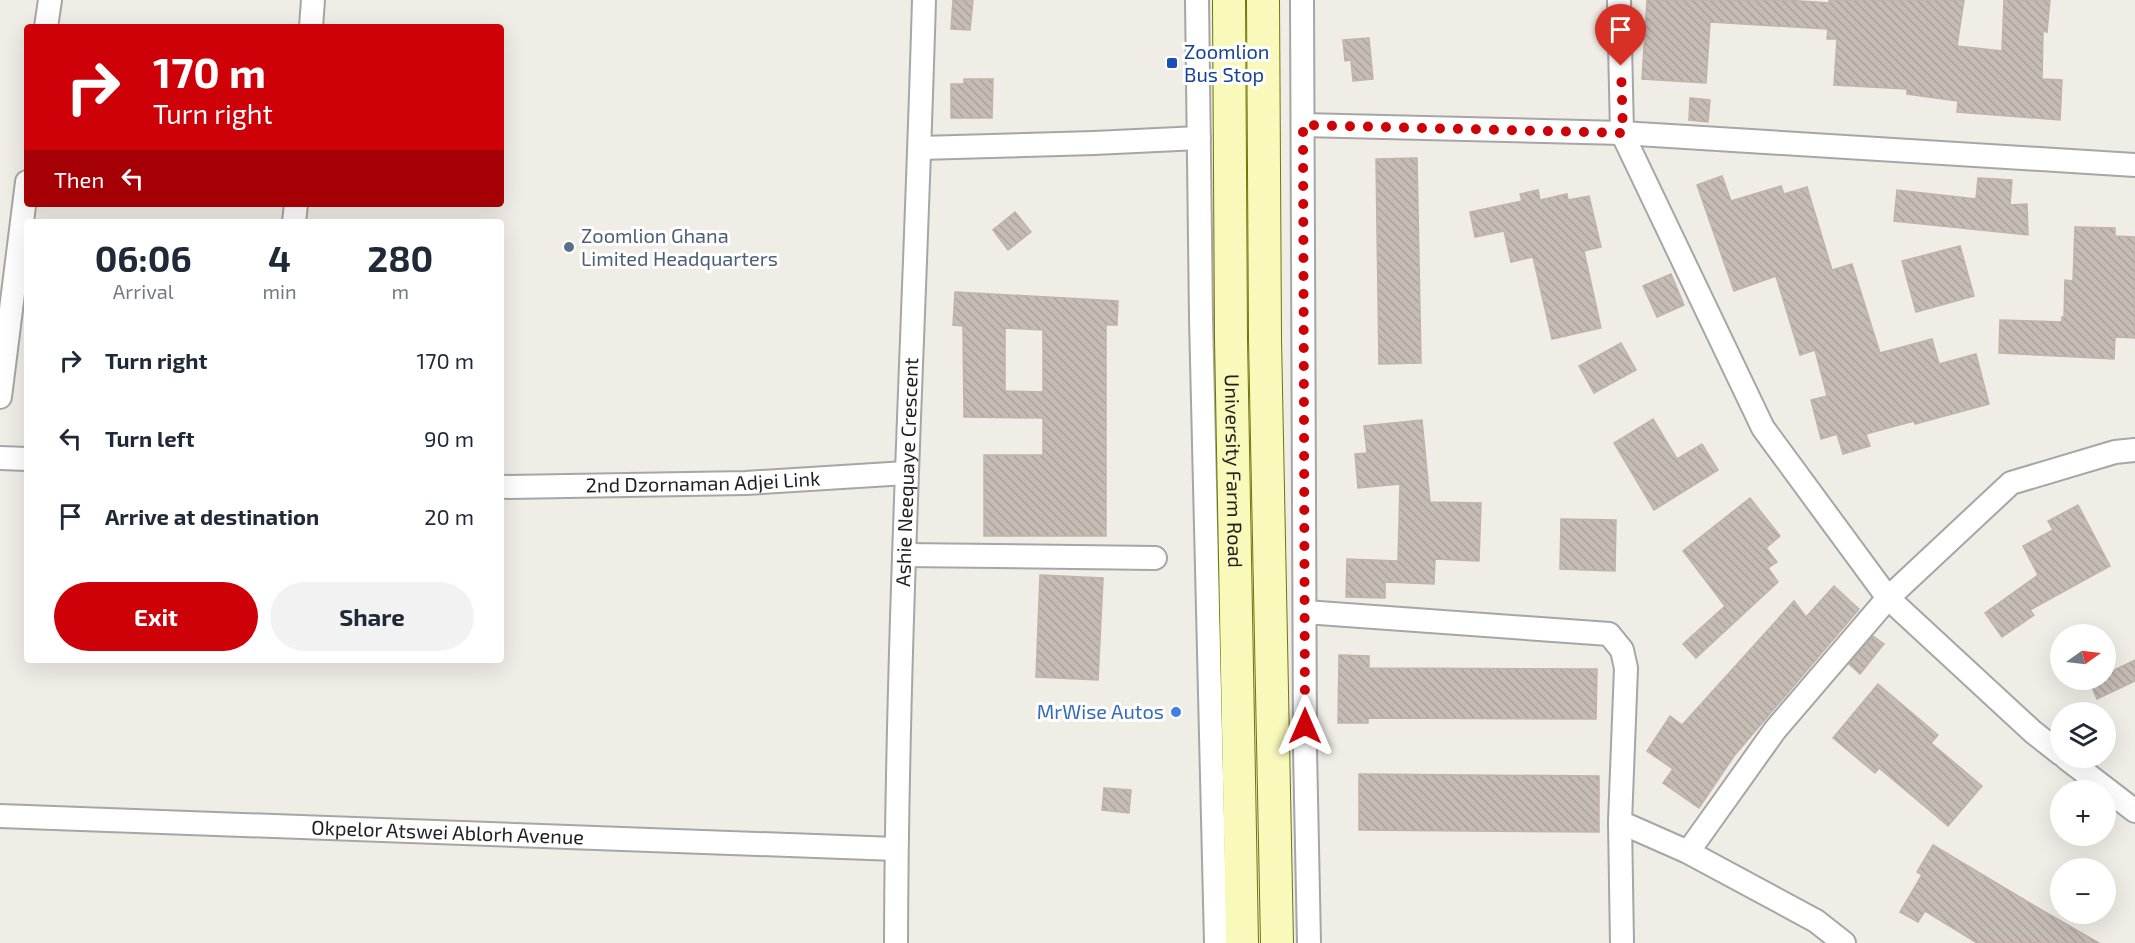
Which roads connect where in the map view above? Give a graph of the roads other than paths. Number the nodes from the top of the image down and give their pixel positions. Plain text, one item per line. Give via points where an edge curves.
1 (50, 0) edge
2 (313, 0) edge
3 (924, 0) edge
4 (1197, 0) edge
5 (1229, 0) edge
6 (1263, 0) edge
7 (1302, 0) edge
8 (1619, 0) edge
9 (46, 24) edge
10 (311, 24) edge
11 (1303, 125) junction
12 (1623, 133) junction
13 (1199, 138) junction
14 (920, 148) junction
15 (2135, 165) edge
16 (24, 206) edge
17 (0, 397) edge
18 (2135, 450) edge
19 (0, 458) edge
20 (24, 459) edge
21 (906, 473) junction
22 (504, 487) edge
23 (904, 555) junction
24 (1155, 558) dead end
25 (1888, 598) junction
26 (1305, 612) junction
27 (2050, 745) edge
28 (2079, 768) edge
29 (2135, 811) edge
30 (0, 816) edge
31 (1620, 822) junction
32 (896, 849) junction
33 (1688, 852) junction
34 (896, 943) edge
35 (1216, 943) edge
36 (1242, 943) edge
37 (1276, 943) edge
38 (1309, 943) edge
39 (1622, 943) edge
40 (1844, 943) edge

1 - 9 street
2 - 10 street
3 - 14 street, Ashie Neequaye Crescent
4 - 13 street
5 - 36 street, University Farm Road
6 - 37 street, University Farm Road
7 - 11 street
8 - 12 street
11 - 12 street
11 - 26 street
12 - 15 street
12 - 25 street via 1763,428
13 - 14 street
13 - 35 street
14 - 21 street, Ashie Neequaye Crescent
16 - 17 street
18 - 25 street via 2115,452 2011,483
19 - 20 street
21 - 22 street, 2nd Dzornaman Adjei Link via 746,483
21 - 23 street, Ashie Neequaye Crescent
23 - 24 street
23 - 32 street, Ashie Neequaye Crescent
25 - 27 street
25 - 33 street via 1775,730
26 - 31 street via 1609,634 1622,650 1626,668
26 - 38 street
28 - 29 street
30 - 32 street, Okpelor Atswei Ablorh Avenue
31 - 33 street
31 - 39 street
32 - 34 street, Ashie Neequaye Crescent
33 - 40 street via 1816,921

